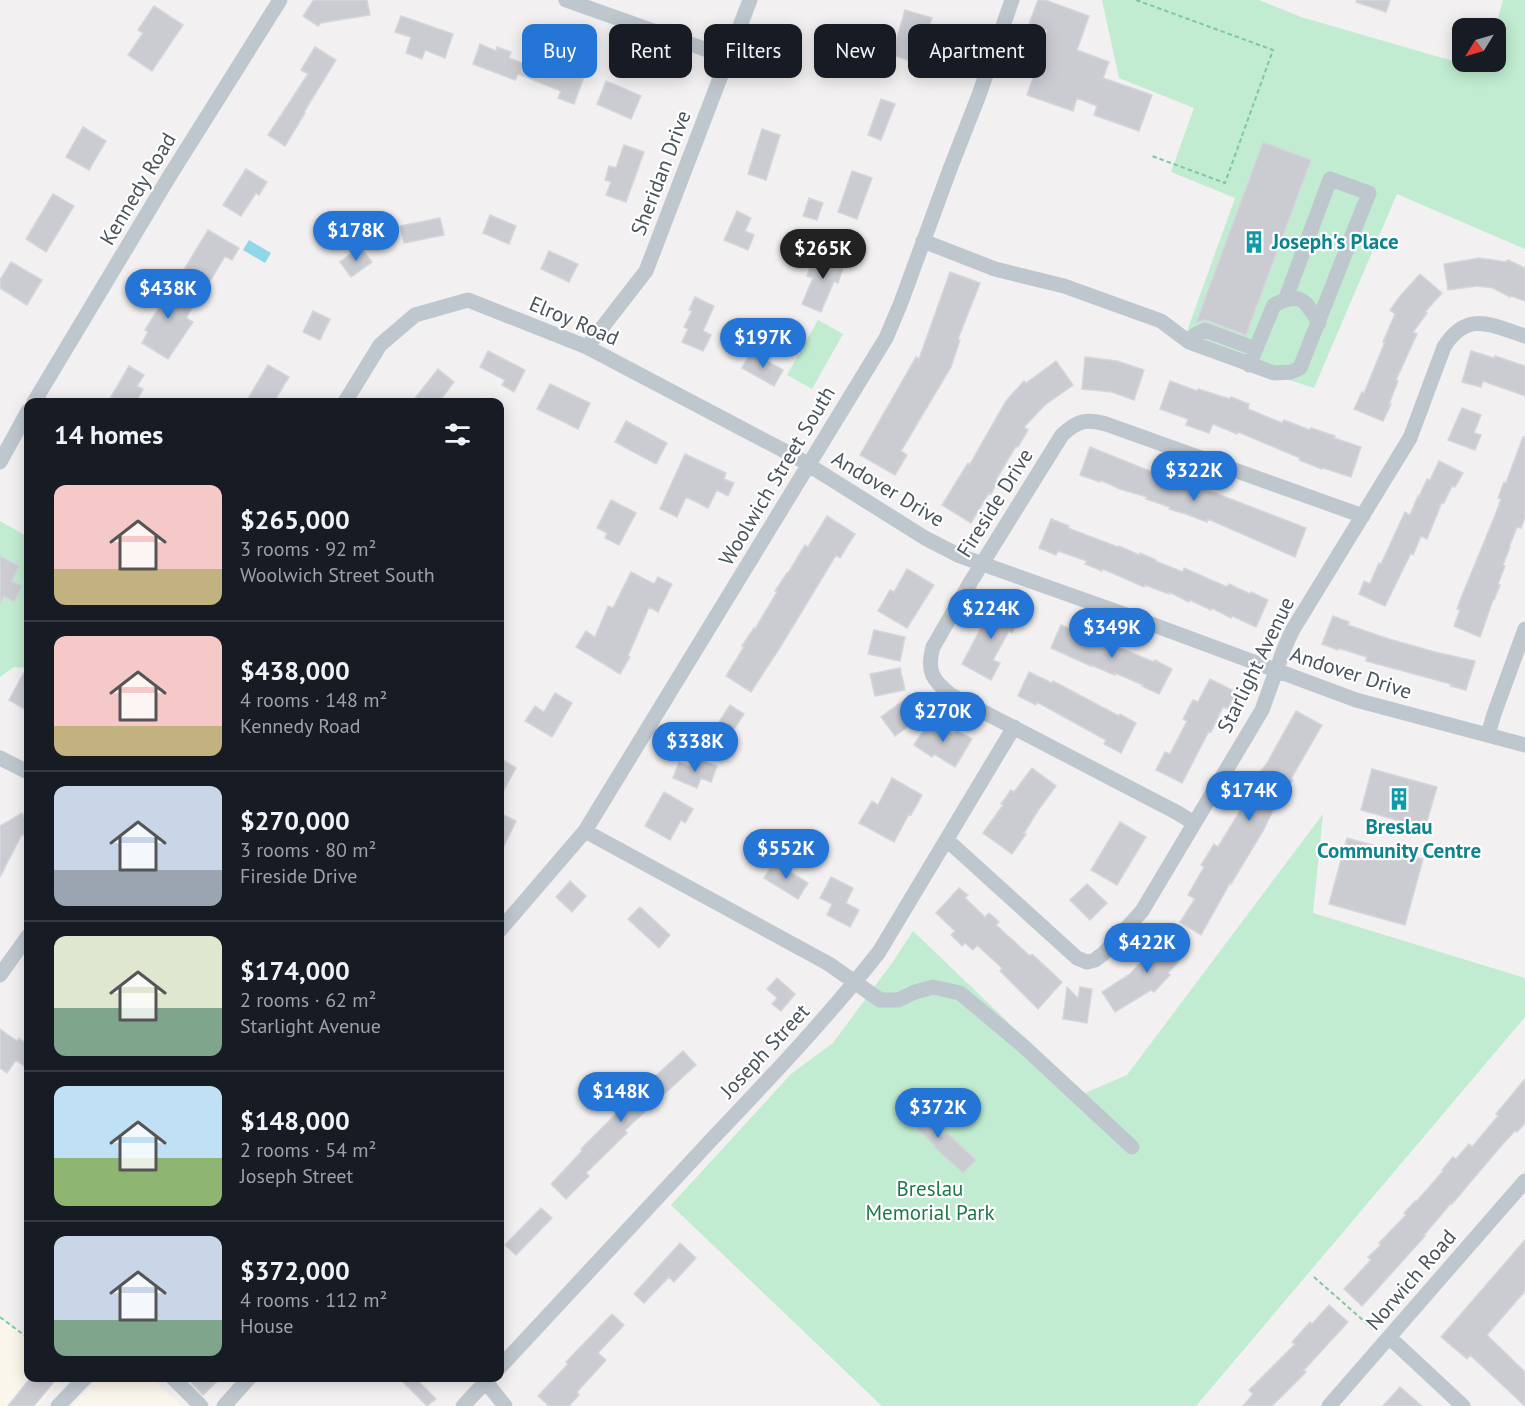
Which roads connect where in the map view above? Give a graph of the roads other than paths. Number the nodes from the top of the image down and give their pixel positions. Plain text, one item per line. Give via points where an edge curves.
1 (280, 0) edge
2 (566, 0) edge
3 (750, 0) edge
4 (1012, 0) edge
5 (740, 24) edge
6 (704, 49) edge
7 (719, 78) edge
8 (923, 241) junction
9 (1286, 298) junction
10 (1319, 323) junction
11 (1525, 336) edge
12 (1189, 342) junction
13 (587, 347) junction
14 (1256, 349) junction
15 (1249, 365) junction
16 (36, 398) edge
17 (347, 398) edge
18 (24, 425) edge
19 (0, 462) edge
20 (808, 465) junction
21 (1363, 516) junction
22 (983, 564) junction
23 (1525, 629) edge
24 (1277, 671) junction
25 (1014, 728) junction
26 (1488, 735) junction
27 (1525, 746) edge
28 (0, 758) edge
29 (24, 770) edge
30 (1194, 823) junction
31 (585, 831) junction
32 (947, 840) junction
33 (504, 925) edge
34 (24, 942) edge
35 (0, 975) edge
36 (855, 982) junction
37 (1132, 1147) dead end
38 (1524, 1183) edge
39 (1389, 1337) junction
40 (504, 1363) edge
41 (81, 1382) edge
42 (177, 1382) edge
43 (245, 1382) edge
44 (483, 1382) edge
45 (488, 1382) edge
46 (58, 1406) edge
47 (201, 1406) edge
48 (224, 1406) edge
49 (463, 1406) edge
50 (506, 1406) edge
51 (1329, 1406) edge
52 (1463, 1406) edge

1 - 16 street, Kennedy Road
2 - 6 street
3 - 5 street, Sheridan Drive
4 - 8 street, Woolwich Street South
7 - 13 street, Sheridan Drive via 646,271
8 - 12 street via 995,269 1064,286 1161,321
8 - 20 street, Woolwich Street South via 886,338
9 - 10 street via 1295,297 1308,304
9 - 10 street via 1330,179 1369,192
9 - 14 street via 1274,305
10 - 15 street via 1300,368 1274,373
11 - 21 street, Starlight Avenue via 1484,323 1467,325 1451,336 1410,438
12 - 14 street via 1205,330
12 - 15 street
13 - 17 street, Elroy Road via 468,300 415,315 380,345
13 - 20 street, Elroy Road
14 - 15 street
18 - 19 street
20 - 22 street, Andover Drive via 925,538
20 - 31 street, Woolwich Street South
21 - 22 street, Fireside Drive via 1106,424 1085,421 1062,435
21 - 24 street, Starlight Avenue via 1292,631
22 - 24 street, Andover Drive
22 - 25 street, Fireside Drive via 933,647 931,669 934,680 951,695
23 - 26 street
24 - 26 street, Andover Drive via 1356,700
24 - 30 street, Starlight Avenue via 1262,710
25 - 30 street, Fireside Drive
25 - 32 street, Joseph Street
26 - 27 street, Andover Drive
28 - 29 street
30 - 32 street, Starlight Avenue via 1142,911 1104,953 1087,962 1068,951
31 - 33 street, Woolwich Street South
31 - 36 street via 829,964
32 - 36 street, Joseph Street via 879,952
34 - 35 street
36 - 37 street via 880,1000 898,1000 933,987 960,993
36 - 40 street, Joseph Street
38 - 39 street, Norwich Road
39 - 51 street, Norwich Road
39 - 52 street
41 - 46 street
42 - 47 street
43 - 48 street
44 - 49 street
45 - 50 street

